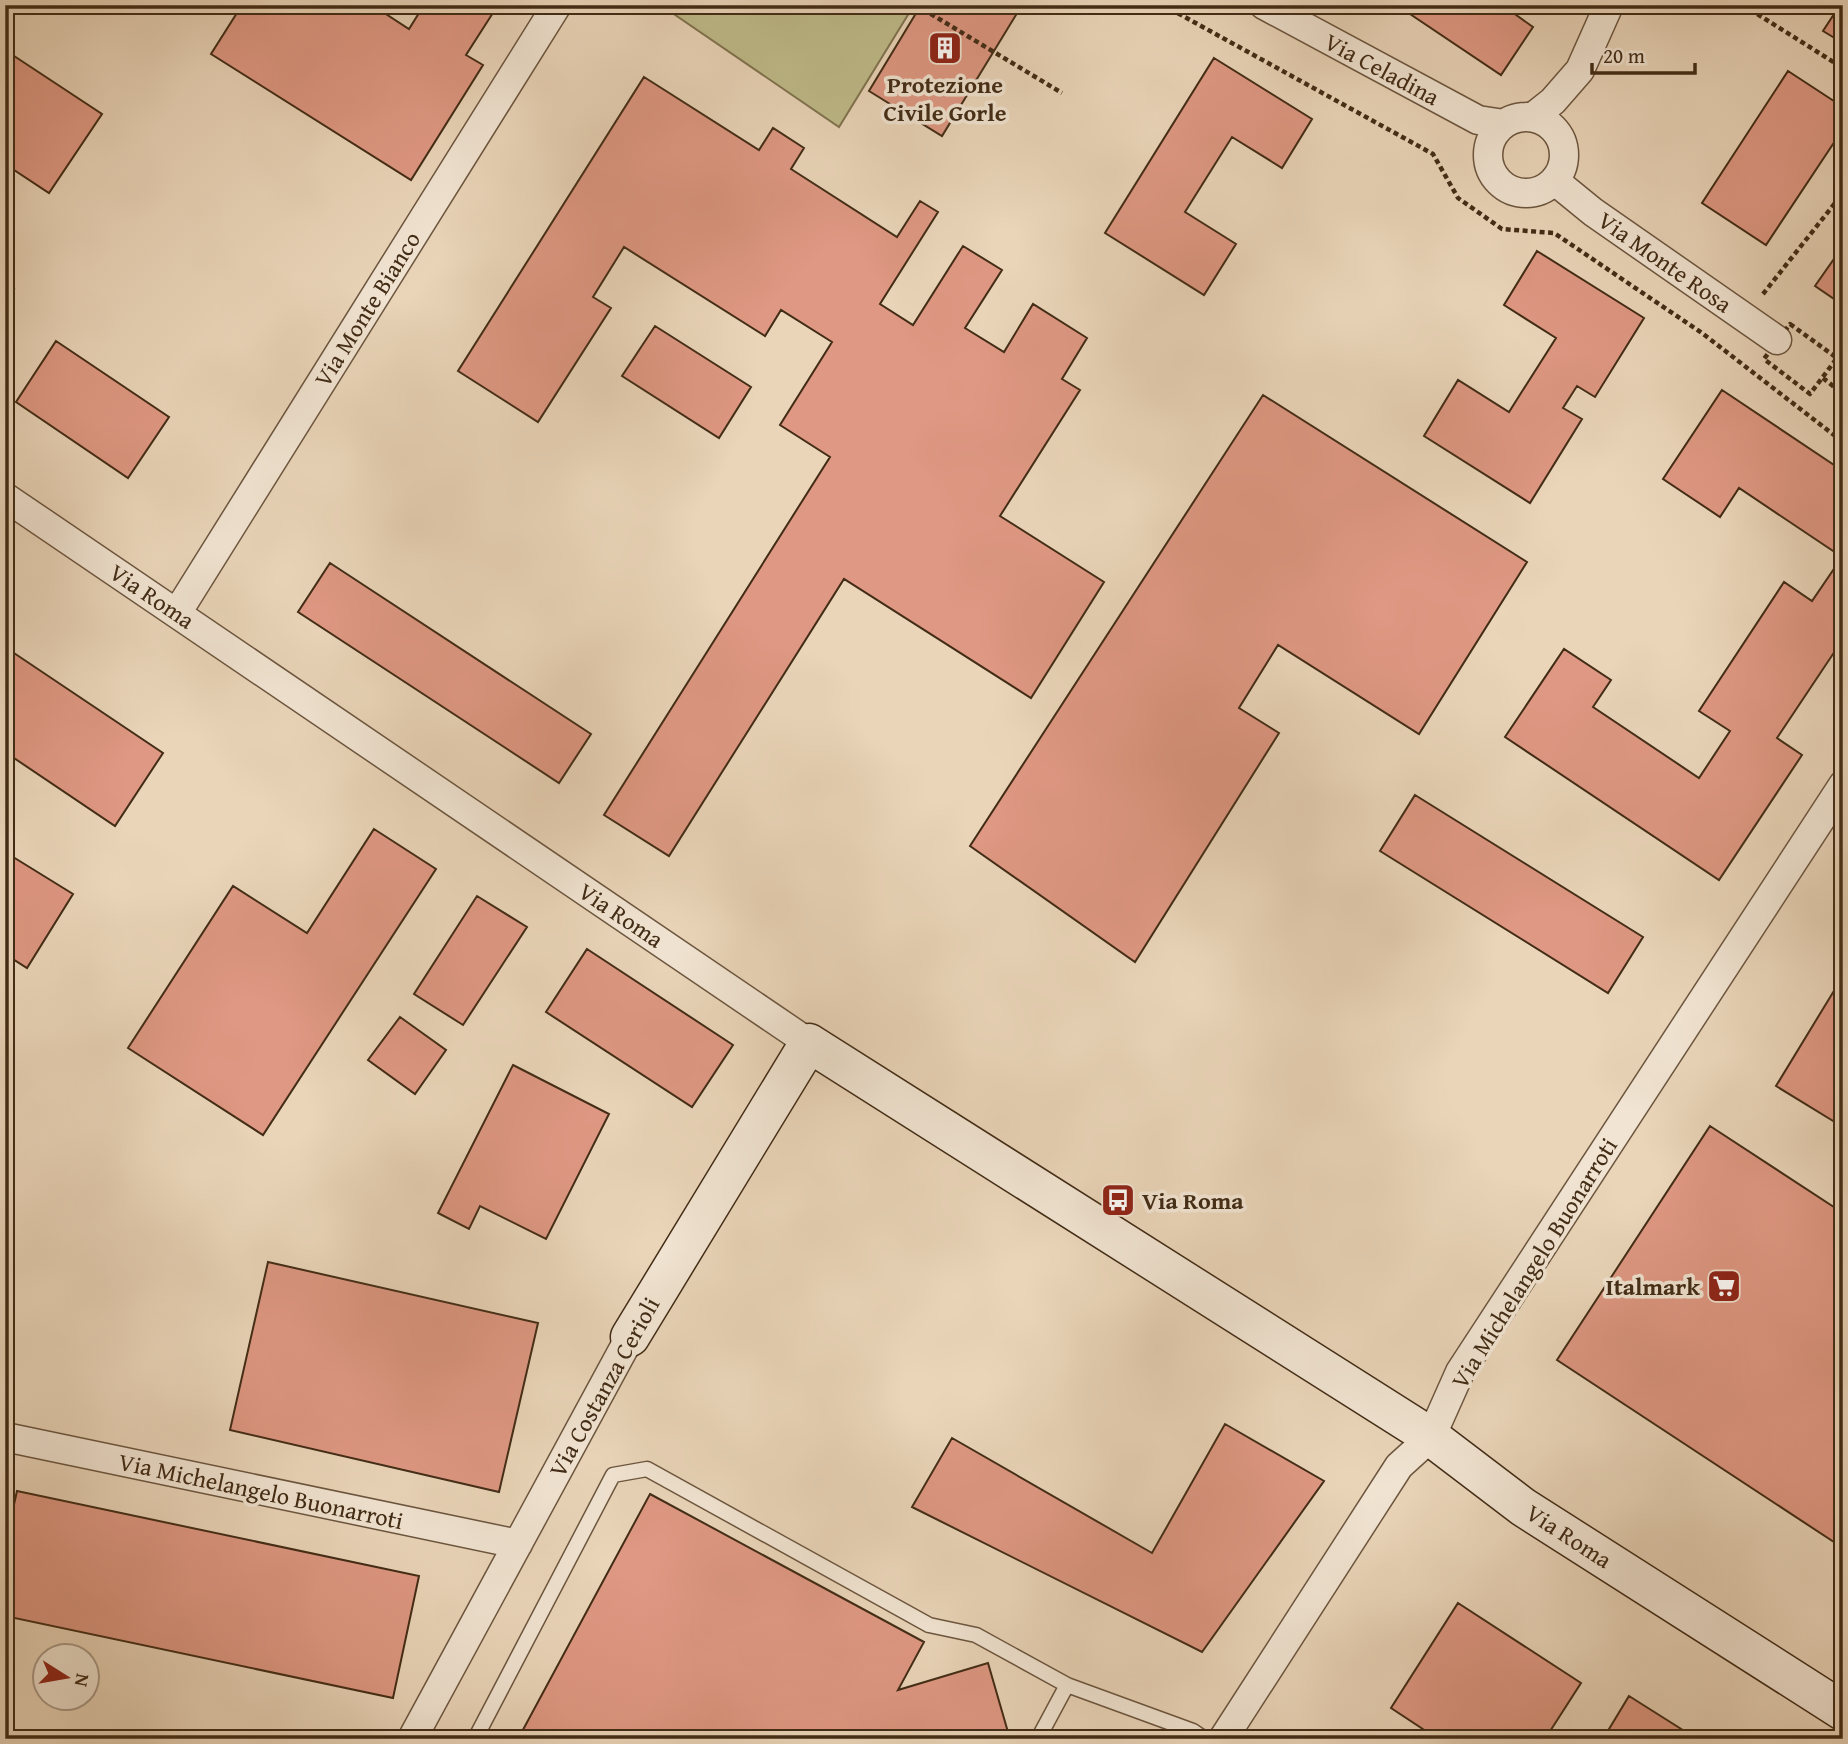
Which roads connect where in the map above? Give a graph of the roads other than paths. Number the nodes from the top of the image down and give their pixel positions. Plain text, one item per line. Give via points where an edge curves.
1 (557, 5) edge
2 (1264, 5) edge
3 (1609, 5) edge
4 (1532, 117) junction
5 (1504, 124) junction
6 (1555, 181) junction
7 (1782, 326) dead end
8 (5, 497) edge
9 (177, 612) junction
10 (1843, 785) edge
11 (809, 1043) junction
12 (630, 1337) joint
13 (5, 1437) edge
14 (1431, 1437) junction
15 (518, 1544) junction
16 (1067, 1685) junction
17 (1843, 1711) edge
18 (412, 1739) edge
19 (475, 1739) edge
20 (1038, 1739) edge
21 (1205, 1739) edge
22 (1223, 1739) edge

1 - 9 street, Via Monte Bianco
2 - 5 street, Via Celadina via 1478,120
3 - 4 street via 1580,70
4 - 5 street
4 - 6 street via 1553,127 1563,148 1564,159
5 - 6 street via 1488,155 1492,173 1517,192 1531,193
6 - 7 street, Via Monte Rosa via 1593,212
8 - 9 street, Via Roma
9 - 11 street, Via Roma
10 - 14 street, Via Michelangelo Buonarroti via 1461,1372
11 - 12 street, Via Costanza Cerioli
11 - 14 street, Via Roma
12 - 15 street, Via Costanza Cerioli
13 - 15 street, Via Michelangelo Buonarroti
14 - 17 street, Via Roma via 1523,1507
14 - 22 street, Via Michelangelo Buonarroti via 1399,1466
15 - 18 street, Via Costanza Cerioli
16 - 19 lane via 976,1635 929,1625 647,1469 613,1475
16 - 20 lane
16 - 21 lane

